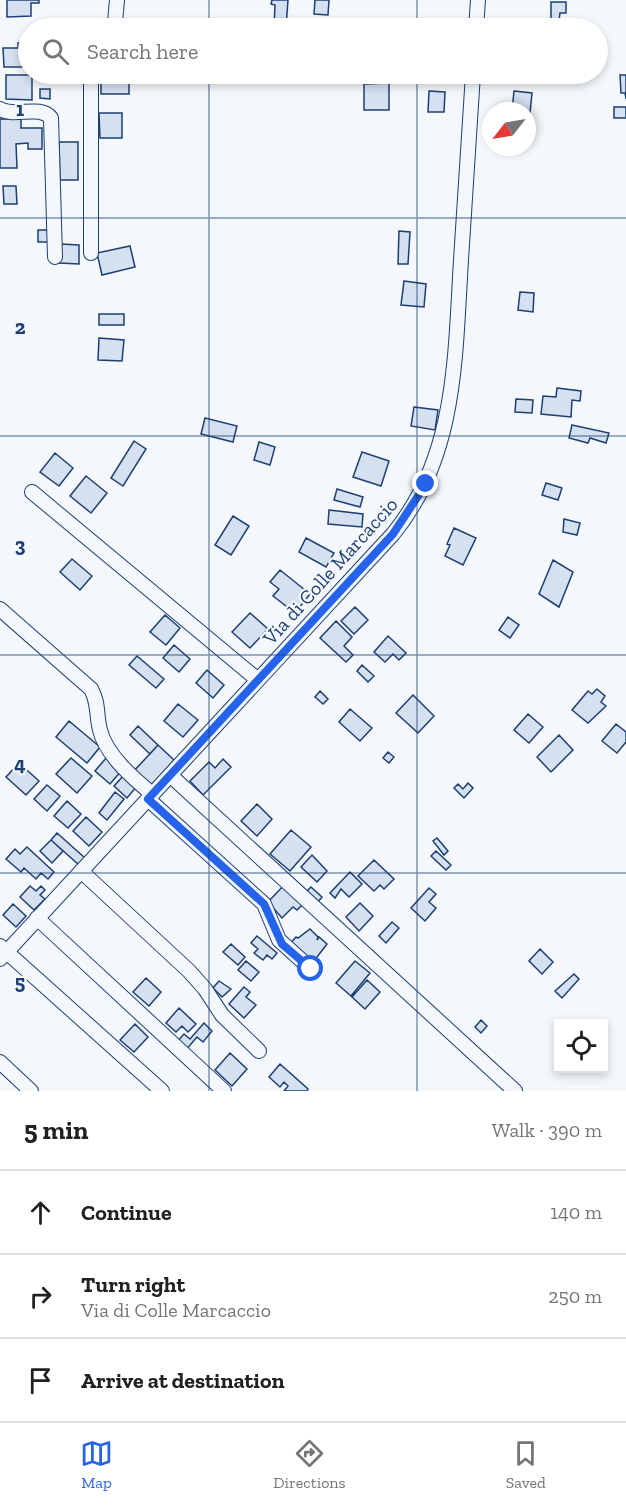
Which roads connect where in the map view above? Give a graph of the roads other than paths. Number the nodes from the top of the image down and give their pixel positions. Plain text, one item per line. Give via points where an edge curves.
1 (117, 0) edge
2 (478, 0) edge
3 (117, 18) edge
4 (477, 18) edge
5 (91, 84) edge
6 (472, 84) edge
7 (0, 109) edge
8 (91, 253) dead end
9 (55, 257) dead end
10 (32, 492) dead end
11 (0, 609) edge
12 (258, 680) junction
13 (170, 775) junction
14 (150, 797) junction
15 (81, 871) junction
16 (37, 918) junction
17 (2, 952) edge
18 (311, 969) dead end
19 (259, 1051) dead end
20 (0, 1062) edge
21 (31, 1091) edge
22 (162, 1091) edge
23 (224, 1091) edge
24 (515, 1091) edge

1 - 3 street
2 - 4 street
5 - 8 street
6 - 12 street, Via di Colle Marcaccio via 455,361 436,462 402,523
7 - 9 street via 10,113 45,112 51,118
10 - 12 street
11 - 14 street via 91,689 98,703 99,728 104,740
12 - 13 street, Via di Colle Marcaccio
13 - 14 street, Via di Colle Marcaccio
13 - 24 street
14 - 15 street, Via di Colle Marcaccio
14 - 18 street via 264,904 282,944
15 - 16 street, Via di Colle Marcaccio
15 - 19 street via 189,971 222,1016
16 - 17 street, Via di Colle Marcaccio
16 - 23 street
17 - 22 street
20 - 21 street

